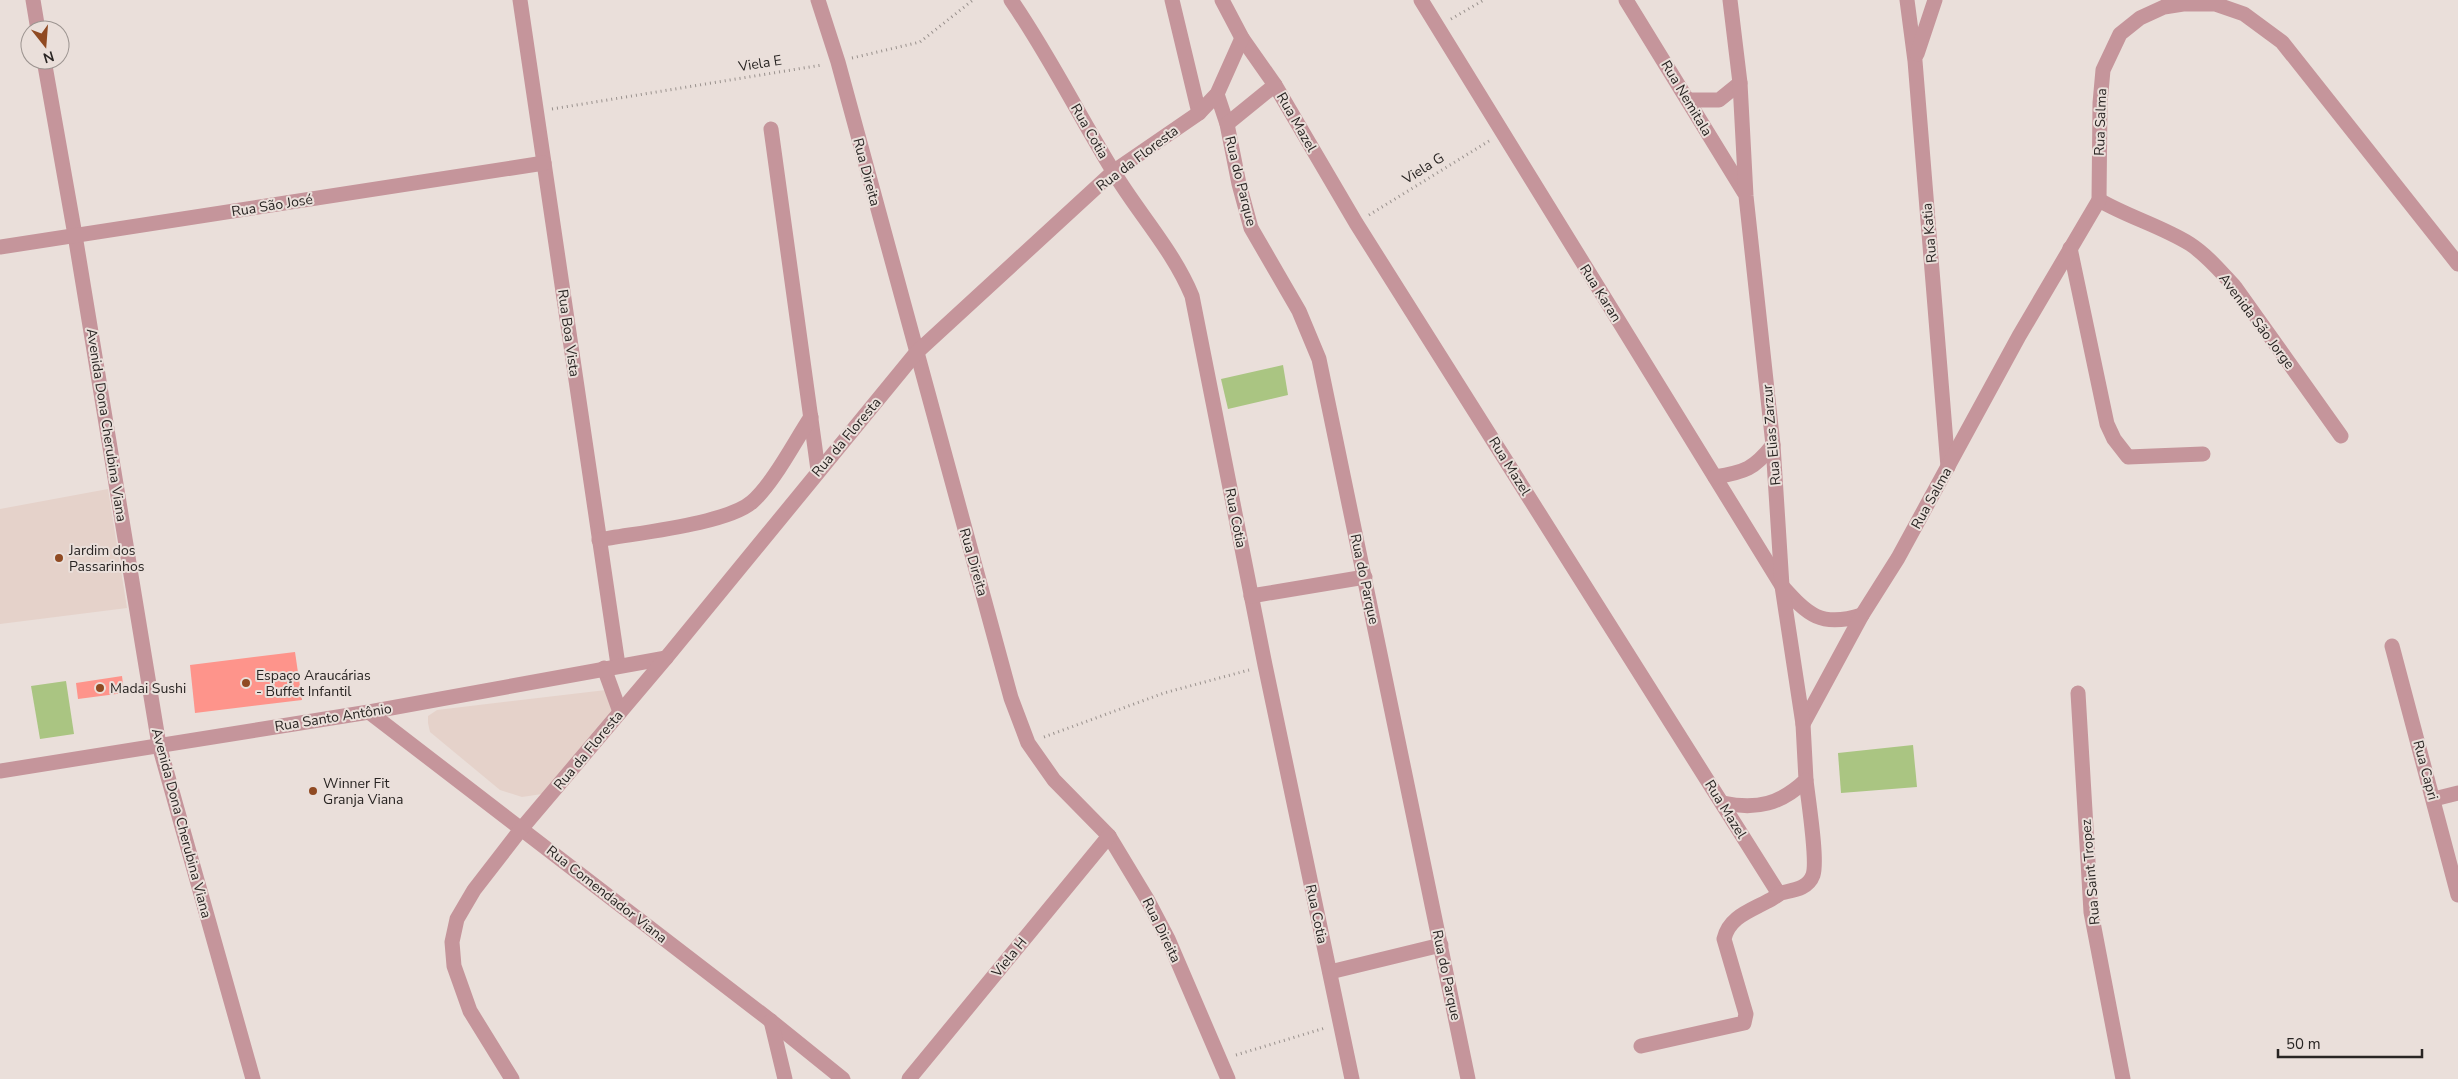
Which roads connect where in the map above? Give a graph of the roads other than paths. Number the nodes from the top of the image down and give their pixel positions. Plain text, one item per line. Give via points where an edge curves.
1 (33, 0) edge
2 (520, 0) edge
3 (818, 0) edge
4 (1012, 0) edge
5 (1172, 0) edge
6 (1222, 0) edge
7 (1421, 0) edge
8 (1626, 0) edge
9 (1730, 0) edge
10 (1907, 0) edge
11 (1935, 0) edge
12 (36, 20) edge
13 (1242, 38) junction
14 (1915, 60) junction
15 (46, 70) edge
16 (1740, 83) junction
17 (1275, 85) junction
18 (1217, 94) junction
19 (1689, 100) junction
20 (1199, 113) junction
21 (1228, 124) junction
22 (771, 129) dead end
23 (544, 164) junction
24 (1114, 172) junction
25 (1746, 196) junction
26 (2099, 200) junction
27 (75, 235) junction
28 (0, 247) edge
29 (2070, 248) junction
30 (2458, 264) edge
31 (916, 353) junction
32 (811, 417) junction
33 (2341, 436) dead end
34 (1773, 445) junction
35 (2203, 454) dead end
36 (1948, 467) junction
37 (818, 470) junction
38 (1715, 477) junction
39 (599, 540) junction
40 (1365, 577) junction
41 (1782, 586) junction
42 (1250, 596) junction
43 (1862, 615) junction
44 (2392, 646) dead end
45 (666, 658) junction
46 (611, 667) junction
47 (2078, 693) dead end
48 (369, 712) junction
49 (620, 712) junction
50 (1803, 724) junction
51 (160, 745) junction
52 (0, 771) edge
53 (1806, 780) junction
54 (2458, 793) edge
55 (2434, 799) junction
56 (1723, 803) junction
57 (522, 828) junction
58 (1109, 836) junction
59 (1780, 894) junction
60 (2458, 894) edge
61 (1441, 945) junction
62 (1330, 972) junction
63 (771, 1020) junction
64 (1641, 1046) dead end
65 (253, 1079) edge
66 (512, 1079) edge
67 (785, 1079) edge
68 (843, 1079) edge
69 (909, 1079) edge
70 (1228, 1079) edge
71 (1352, 1079) edge
72 (1468, 1079) edge
73 (2123, 1079) edge

1 - 12 street
2 - 23 street, Rua Boa Vista
3 - 31 street, Rua Direita via 838,62
4 - 24 street, Rua Cotia
5 - 20 street
6 - 13 street, Rua Mazel
7 - 38 street, Rua Karan
8 - 19 street, Rua Nemitala
9 - 16 street, Rua Elias Zarzur
10 - 14 street, Rua Katia
11 - 14 street
13 - 17 street, Rua Mazel
13 - 18 street, Rua da Floresta
14 - 36 street, Rua Katia
15 - 27 street, Avenida Dona Cherubina Viana
16 - 19 street via 1719,100
16 - 25 street, Rua Elias Zarzur
17 - 21 street
17 - 56 street, Rua Mazel via 1356,223
18 - 20 street, Rua da Floresta
18 - 21 street, Rua do Parque
19 - 25 street, Rua Nemitala
20 - 24 street, Rua da Floresta
21 - 40 street, Rua do Parque via 1251,228 1299,311 1319,359
22 - 32 street
23 - 27 street, Rua São José
23 - 39 street, Rua Boa Vista
24 - 31 street, Rua da Floresta
24 - 42 street, Rua Cotia via 1182,272 1192,296
25 - 34 street, Rua Elias Zarzur
26 - 29 street, Rua Salma
26 - 30 street, Rua Salma via 2102,70 2120,34 2140,18 2164,8 2183,4 2215,4 2244,14 2282,42
26 - 33 street, Avenida São Jorge via 2192,245 2214,265 2234,287
27 - 28 street, Rua São José
27 - 51 street, Avenida Dona Cherubina Viana
29 - 35 street via 2107,424 2114,439 2128,457
29 - 36 street, Rua Salma
31 - 37 street, Rua da Floresta
31 - 58 street, Rua Direita via 1011,698 1028,743 1054,780
32 - 37 street
32 - 39 street via 763,491 751,503 730,514 707,520
34 - 38 street via 1760,462 1749,469
34 - 41 street, Rua Elias Zarzur
36 - 43 street, Rua Salma
37 - 45 street, Rua da Floresta
38 - 41 street, Rua Karan
39 - 46 street, Rua Boa Vista
40 - 42 street
40 - 61 street, Rua do Parque
41 - 43 street via 1813,616 1827,621 1844,621
41 - 50 street, Rua Elias Zarzur
42 - 62 street, Rua Cotia
43 - 50 street, Rua Salma
44 - 55 street, Rua Capri
45 - 46 street, Rua Santo Antônio
45 - 49 street, Rua da Floresta
46 - 48 street, Rua Santo Antônio
46 - 49 street, Rua Boa Vista
47 - 73 street, Rua Saint Tropez via 2091,912
48 - 51 street, Rua Santo Antônio
48 - 57 street, Rua Comendador Viana
49 - 57 street, Rua da Floresta
50 - 53 street, Rua Elias Zarzur
51 - 52 street, Rua Santo Antônio
51 - 65 street, Avenida Dona Cherubina Viana
53 - 56 street via 1792,793 1756,806
53 - 59 street, Rua Elias Zarzur via 1813,876 1805,886
54 - 55 street
55 - 60 street, Rua Capri
56 - 59 street, Rua Mazel
57 - 63 street, Rua Comendador Viana
57 - 66 street, Rua da Floresta via 474,890 457,920 452,942 454,966 470,1011
58 - 69 street, Viela H
58 - 70 street, Rua Direita via 1168,939
59 - 64 street, Rua Elias Zarzur via 1744,913 1726,929 1724,939 1746,1014 1744,1023
61 - 62 street
61 - 72 street, Rua do Parque
62 - 71 street, Rua Cotia
63 - 67 street
63 - 68 street, Rua Comendador Viana

